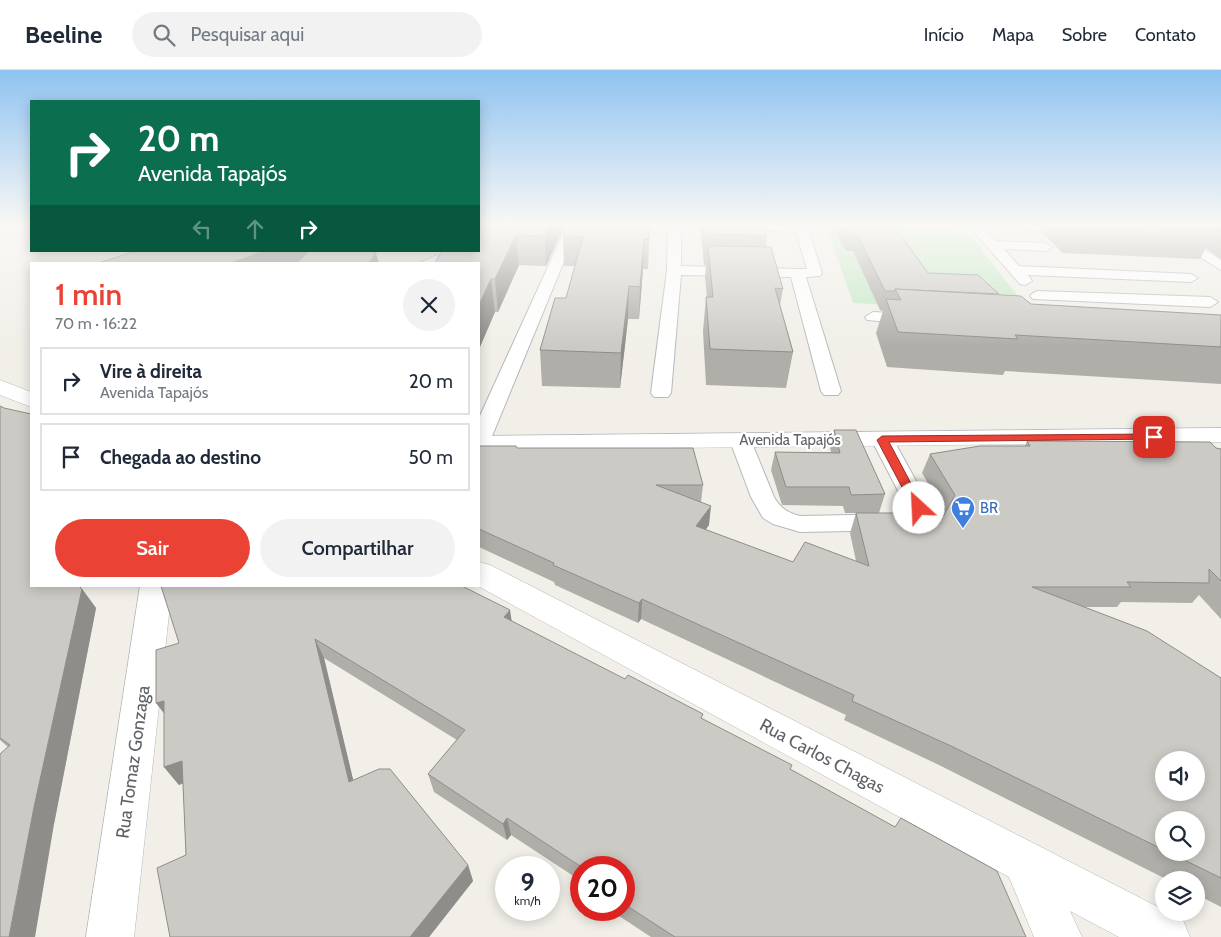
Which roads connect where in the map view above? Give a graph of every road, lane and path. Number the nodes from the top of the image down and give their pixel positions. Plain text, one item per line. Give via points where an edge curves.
1 (555, 265) edge
2 (674, 265) edge
3 (813, 265) edge
4 (1011, 265) edge
5 (674, 270) junction
6 (1015, 270) junction
7 (797, 273) junction
8 (1191, 278) dead end
9 (1038, 296) junction
10 (1210, 302) dead end
11 (1050, 311) edge
12 (873, 317) dead end
13 (933, 320) edge
14 (0, 387) edge
15 (831, 391) dead end
16 (661, 393) dead end
17 (30, 400) edge
18 (480, 440) edge
19 (882, 440) junction
20 (741, 441) junction
21 (480, 442) edge
22 (1218, 447) edge
23 (480, 574) edge
24 (156, 587) edge
25 (1026, 864) junction
26 (110, 937) edge
27 (1058, 937) edge
28 (1166, 937) edge

1 - 18 lane
2 - 5 lane
3 - 7 lane via 815,273
4 - 6 lane
5 - 7 lane
5 - 16 lane
6 - 8 lane
6 - 9 lane
7 - 15 lane
9 - 10 lane
9 - 11 lane
12 - 13 lane
14 - 17 street
19 - 20 street, Avenida Tapajós
19 - 20 lane via 919,508 913,519 903,522 800,524 785,520 773,513 765,502
19 - 22 street, Avenida Tapajós via 1190,437
20 - 21 street, Avenida Tapajós
23 - 25 street, Rua Carlos Chagas
24 - 26 street, Rua Tomaz Gonzaga
25 - 27 street
25 - 28 street, Rua Carlos Chagas

